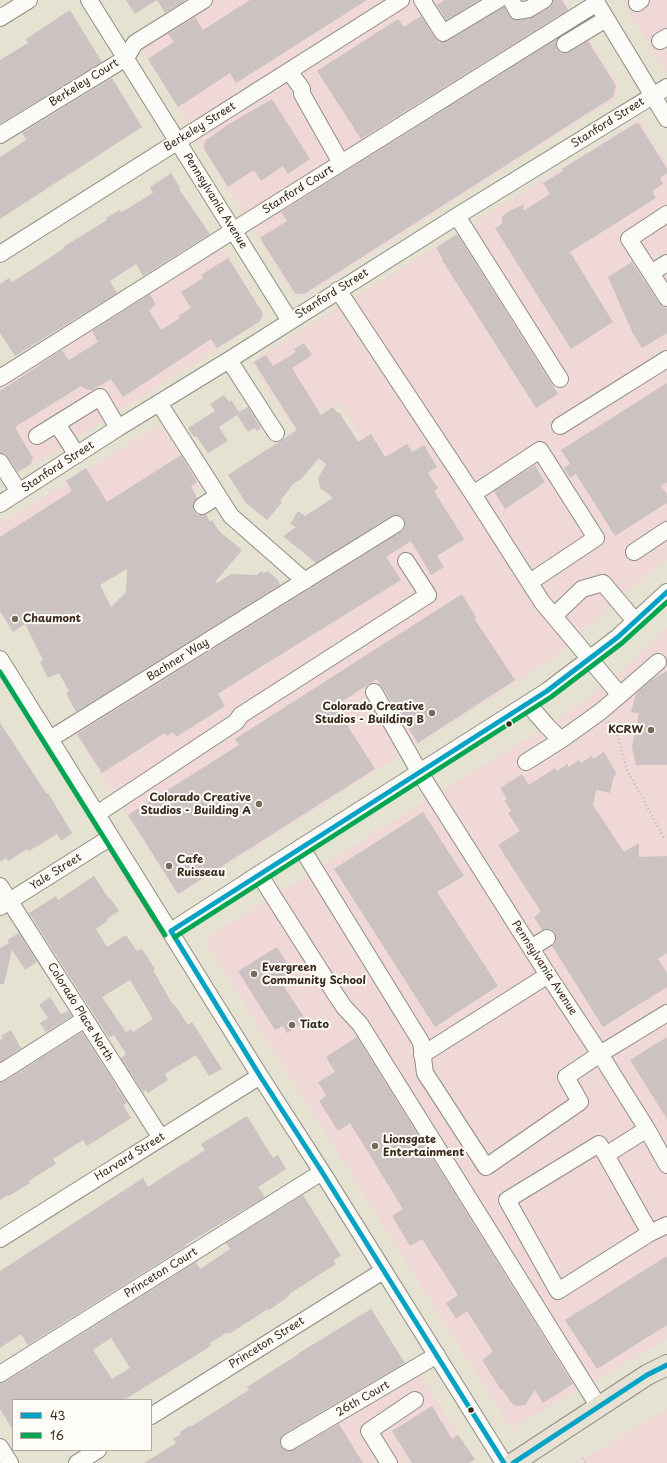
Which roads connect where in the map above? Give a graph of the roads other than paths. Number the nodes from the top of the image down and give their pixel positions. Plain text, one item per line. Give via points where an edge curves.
1 (29, 0) edge
2 (89, 0) edge
3 (204, 0) edge
4 (401, 0) edge
5 (422, 0) edge
6 (498, 0) edge
7 (512, 0) edge
8 (544, 0) edge
9 (596, 1) edge
10 (0, 18) edge
11 (606, 19) junction
12 (565, 44) dead end
13 (126, 58) junction
14 (289, 71) junction
15 (667, 87) edge
16 (653, 96) junction
17 (667, 119) edge
18 (0, 135) edge
19 (178, 141) junction
20 (341, 163) junction
21 (667, 214) edge
22 (456, 216) junction
23 (234, 230) junction
24 (0, 254) edge
25 (667, 263) edge
26 (651, 273) junction
27 (338, 290) junction
28 (667, 298) edge
29 (290, 321) junction
30 (667, 359) edge
31 (229, 360) junction
32 (0, 378) edge
33 (560, 379) dead end
34 (160, 403) junction
35 (58, 424) junction
36 (560, 426) dead end
37 (118, 428) junction
38 (276, 433) dead end
39 (37, 436) dead end
40 (77, 455) junction
41 (0, 462) edge
42 (19, 492) junction
43 (473, 494) junction
44 (218, 496) junction
45 (0, 504) edge
46 (202, 506) dead end
47 (396, 524) dead end
48 (667, 530) edge
49 (634, 552) dead end
50 (406, 561) dead end
51 (305, 581) junction
52 (530, 582) junction
53 (667, 592) edge
54 (554, 616) junction
55 (635, 621) junction
56 (0, 659) edge
57 (590, 659) junction
58 (658, 662) dead end
59 (374, 692) dead end
60 (620, 695) junction
61 (528, 704) junction
62 (50, 739) junction
63 (561, 740) junction
64 (526, 762) dead end
65 (420, 773) junction
66 (97, 814) junction
67 (112, 837) junction
68 (301, 847) junction
69 (259, 874) junction
70 (0, 886) edge
71 (5, 904) edge
72 (171, 931) junction
73 (547, 938) dead end
74 (531, 948) junction
75 (548, 975) junction
76 (667, 1013) edge
77 (85, 1020) junction
78 (600, 1054) junction
79 (422, 1055) junction
80 (0, 1072) edge
81 (260, 1076) junction
82 (648, 1129) junction
83 (160, 1138) junction
84 (606, 1155) junction
85 (667, 1165) edge
86 (322, 1172) junction
87 (667, 1225) edge
88 (650, 1233) junction
89 (0, 1239) edge
90 (383, 1271) junction
91 (437, 1355) junction
92 (667, 1365) edge
93 (0, 1374) edge
94 (415, 1400) dead end
95 (599, 1407) junction
96 (152, 1415) edge
97 (289, 1442) dead end
98 (0, 1447) edge
99 (96, 1451) edge
100 (10, 1463) edge
101 (77, 1463) edge
102 (389, 1463) edge
103 (504, 1463) edge
104 (513, 1463) edge

1 - 10 street
2 - 13 street, Pennsylvania Avenue
3 - 13 street, Berkeley Court via 135,43
4 - 14 street, Berkeley Street
5 - 6 street via 443,33
7 - 8 street via 518,10 529,9
9 - 11 street
9 - 20 street, Stanford Court
11 - 12 street
11 - 16 street
13 - 18 street, Berkeley Court
13 - 19 street, Pennsylvania Avenue
14 - 19 street, Berkeley Street
14 - 20 street via 302,89 302,94
15 - 16 street, Stanford Street
16 - 17 street
16 - 22 street, Stanford Street
19 - 23 street, Pennsylvania Avenue
19 - 24 street, Berkeley Street
20 - 23 street, Stanford Court
21 - 26 street via 629,239
22 - 27 street, Stanford Street
22 - 33 street
23 - 29 street, Pennsylvania Avenue
23 - 32 street, Stanford Court
25 - 26 street
26 - 28 street
27 - 29 street, Stanford Street
27 - 43 street
29 - 31 street, Stanford Street
30 - 36 street
31 - 34 street, Stanford Street
31 - 38 street
34 - 37 street, Stanford Street
34 - 44 street
35 - 37 street via 100,397
35 - 39 street
35 - 40 street
37 - 40 street, Stanford Street
40 - 42 street, Stanford Street
41 - 42 street
42 - 45 street, Stanford Street
43 - 52 street
43 - 52 street via 540,450 596,538
44 - 46 street
44 - 51 street via 231,516
47 - 51 street, Bachner Way
48 - 49 street
50 - 66 street via 428,595 241,715 236,722
51 - 62 street, Bachner Way
52 - 54 street
53 - 55 street
54 - 55 street via 582,589 603,583
54 - 57 street
55 - 57 street
56 - 62 street
57 - 60 street
57 - 61 street
58 - 60 street
59 - 65 street, Pennsylvania Avenue
60 - 63 street
61 - 63 street
61 - 65 street
62 - 66 street
63 - 64 street
65 - 68 street
65 - 74 street, Pennsylvania Avenue
66 - 67 street
67 - 71 street, Yale Street
67 - 72 street
68 - 69 street
68 - 79 street via 421,1042
69 - 72 street
69 - 95 street via 344,1008 360,1024
70 - 71 street, Colorado Place North
71 - 77 street, Colorado Place North
72 - 81 street
73 - 74 street
74 - 75 street, Pennsylvania Avenue
75 - 78 street, Pennsylvania Avenue
75 - 79 street
76 - 78 street
77 - 80 street
77 - 83 street, Colorado Place North
78 - 79 street via 566,1077 580,1102 486,1167 425,1073
78 - 82 street, Pennsylvania Avenue
81 - 83 street, Harvard Street
81 - 86 street
82 - 84 street
82 - 85 street, Pennsylvania Avenue
83 - 89 street, Harvard Street
84 - 88 street
84 - 88 street via 599,1144 507,1200 558,1291
86 - 90 street
86 - 93 street, Princeton Court
87 - 88 street
90 - 91 street
90 - 96 street, Princeton Street
91 - 97 street, 26th Court
91 - 103 street
92 - 95 main road via 647,1375
94 - 102 street via 369,1431
95 - 104 main road
98 - 100 street
99 - 101 street

